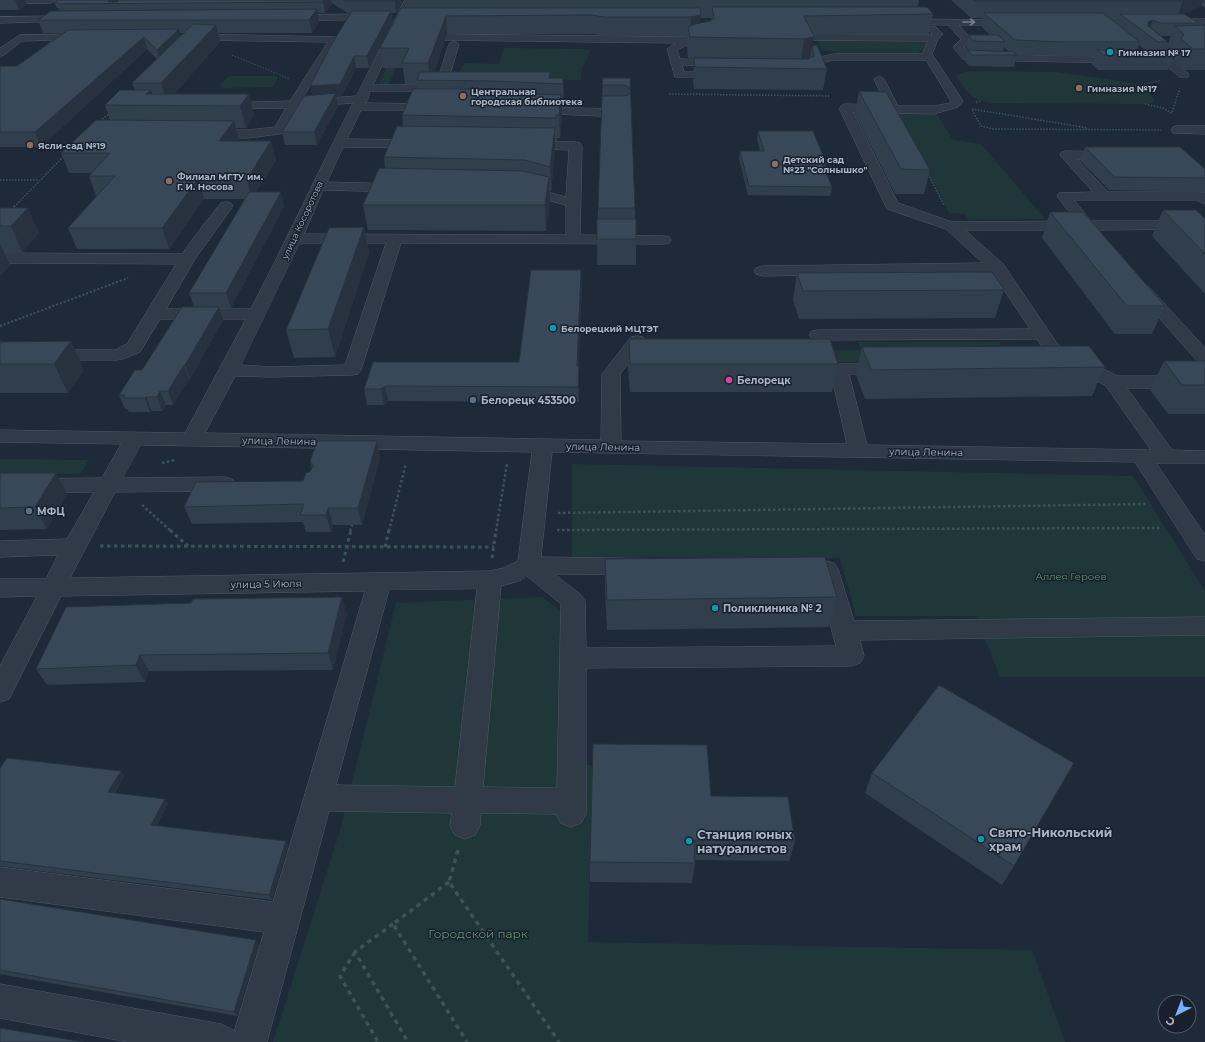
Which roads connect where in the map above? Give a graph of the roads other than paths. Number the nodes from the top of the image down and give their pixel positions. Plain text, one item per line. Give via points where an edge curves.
1 (51, 0) edge
2 (409, 0) edge
3 (1200, 0) edge
4 (0, 1) edge
5 (1205, 3) edge
6 (400, 17) junction
7 (283, 18) edge
8 (79, 19) edge
9 (0, 20) edge
10 (704, 22) edge
11 (888, 22) edge
12 (927, 22) junction
13 (951, 22) junction
14 (1022, 22) edge
15 (1077, 22) edge
16 (1101, 22) junction
17 (1128, 22) junction
18 (1205, 22) edge
19 (1111, 30) edge
20 (1142, 33) edge
21 (94, 37) edge
22 (433, 37) edge
23 (773, 37) edge
24 (20, 38) junction
25 (934, 38) junction
26 (0, 39) edge
27 (190, 39) edge
28 (690, 40) junction
29 (1205, 41) edge
30 (454, 44) edge
31 (1161, 47) junction
32 (1205, 47) edge
33 (0, 53) edge
34 (930, 57) junction
35 (1134, 60) edge
36 (675, 62) junction
37 (730, 63) edge
38 (734, 75) edge
39 (1184, 75) edge
40 (805, 76) edge
41 (879, 79) dead end
42 (440, 88) junction
43 (462, 88) edge
44 (362, 98) junction
45 (294, 104) junction
46 (954, 105) junction
47 (968, 105) road end
48 (209, 106) edge
49 (449, 107) edge
50 (894, 109) junction
51 (519, 111) edge
52 (623, 113) edge
53 (1177, 130) road end
54 (1205, 130) edge
55 (192, 134) edge
56 (340, 143) junction
57 (427, 144) edge
58 (513, 145) edge
59 (1123, 155) edge
60 (1153, 185) edge
61 (318, 186) junction
62 (417, 188) edge
63 (511, 189) edge
64 (1104, 196) junction
65 (1163, 196) junction
66 (1203, 197) edge
67 (573, 203) junction
68 (226, 206) edge
69 (1205, 225) edge
70 (951, 226) junction
71 (1086, 226) junction
72 (295, 238) junction
73 (395, 239) junction
74 (573, 239) junction
75 (664, 240) dead end
76 (1107, 249) edge
77 (0, 258) edge
78 (187, 259) junction
79 (997, 267) junction
80 (762, 271) dead end
81 (1132, 278) edge
82 (155, 314) junction
83 (257, 314) junction
84 (1042, 334) junction
85 (818, 335) dead end
86 (637, 341) edge
87 (0, 355) edge
88 (1205, 359) edge
89 (1090, 368) junction
90 (902, 369) edge
91 (1051, 369) edge
92 (229, 370) junction
93 (1113, 382) junction
94 (1205, 382) edge
95 (0, 436) edge
96 (134, 439) junction
97 (192, 439) junction
98 (543, 446) junction
99 (611, 447) junction
100 (858, 450) junction
101 (1142, 457) junction
102 (1166, 457) junction
103 (1205, 457) edge
104 (244, 484) edge
105 (0, 486) edge
106 (115, 486) junction
107 (74, 547) junction
108 (0, 548) edge
109 (1205, 553) edge
110 (529, 565) junction
111 (490, 580) junction
112 (379, 583) junction
113 (54, 587) junction
114 (0, 588) edge
115 (1205, 626) edge
116 (845, 630) junction
117 (574, 658) junction
118 (0, 691) edge
119 (318, 798) junction
120 (467, 813) junction
121 (0, 882) edge
122 (284, 919) junction
123 (0, 1001) edge
124 (221, 1042) edge
125 (249, 1042) edge

1 - 4 street
2 - 6 street, улица Косоротова
3 - 5 street
6 - 7 street
6 - 44 street, улица Косоротова
8 - 9 street
10 - 28 street via 710,37
11 - 12 street
12 - 13 street
12 - 25 street via 938,34
13 -> 14 street
13 - 35 street via 966,39 958,47 967,57
15 - 16 street
16 - 17 street
16 - 19 street
17 - 18 street
17 - 20 street
21 - 24 street
22 - 28 street via 593,34 599,40
23 - 25 street
24 - 26 street
24 - 33 street
25 - 34 street via 927,54
27 - 45 street via 335,39
28 - 36 street via 672,49
29 - 31 street via 1152,41
30 - 42 street
31 - 32 street
31 - 39 street via 1170,54 1161,60
34 - 40 street via 834,57 797,64
34 - 46 street via 957,101
36 - 37 street
36 - 38 street via 679,75
41 - 50 street
42 - 43 street
42 - 44 street
44 - 45 street
44 - 49 street
44 - 56 street, улица Косоротова
45 - 48 street
45 - 55 street via 279,130 248,134
46 - 47 street
46 - 50 street via 934,110
50 - 70 street via 845,108 892,206
51 - 52 street
53 - 54 street
56 - 57 street
56 - 61 street, улица Косоротова
58 - 67 street via 576,146
59 - 64 street via 1066,155
60 - 65 street
61 - 62 street
61 - 72 street, улица Косоротова
63 - 67 street via 526,190
64 - 65 street
64 - 71 street via 1064,196
65 - 66 street
67 - 74 street
68 - 78 street
69 - 71 street
70 - 71 street
70 - 79 street
71 - 76 street
72 - 73 street
72 - 83 street, улица Косоротова
73 - 74 street
73 - 92 street via 352,370
74 - 75 street
77 - 78 street
78 - 82 street
79 - 80 street
79 - 84 street
81 - 88 street
82 - 83 street
82 - 87 street via 134,348 117,356
83 - 92 street, улица Косоротова
84 - 85 street
84 - 89 street via 1052,349
86 - 99 street via 611,374
89 - 91 street
89 - 93 street
90 - 100 street via 839,370
92 - 97 street, улица Косоротова
93 - 94 street
93 - 102 street
95 - 96 street, улица Ленина
96 - 97 street, улица Ленина
96 - 106 street
97 - 98 street, улица Ленина
98 - 99 street, улица Ленина
98 - 110 street
99 - 100 street, улица Ленина
100 - 101 street, улица Ленина
101 - 102 street, улица Ленина
101 - 109 street
102 - 103 street, улица Ленина
104 - 106 street
105 - 106 street
106 - 107 street
107 - 108 street
107 - 113 street
110 - 111 street, улица 5 Июля via 511,575
110 - 116 street via 826,569
110 - 117 street via 573,601
111 - 112 street, улица 5 Июля
111 - 120 street
112 - 113 street, улица 5 Июля
112 - 119 street
113 - 114 street, улица 5 Июля
113 - 118 street
115 - 116 street
116 - 117 street via 851,656
117 - 120 street via 571,808
119 - 120 street
119 - 122 street
121 - 122 street
122 - 125 street
123 - 124 street

